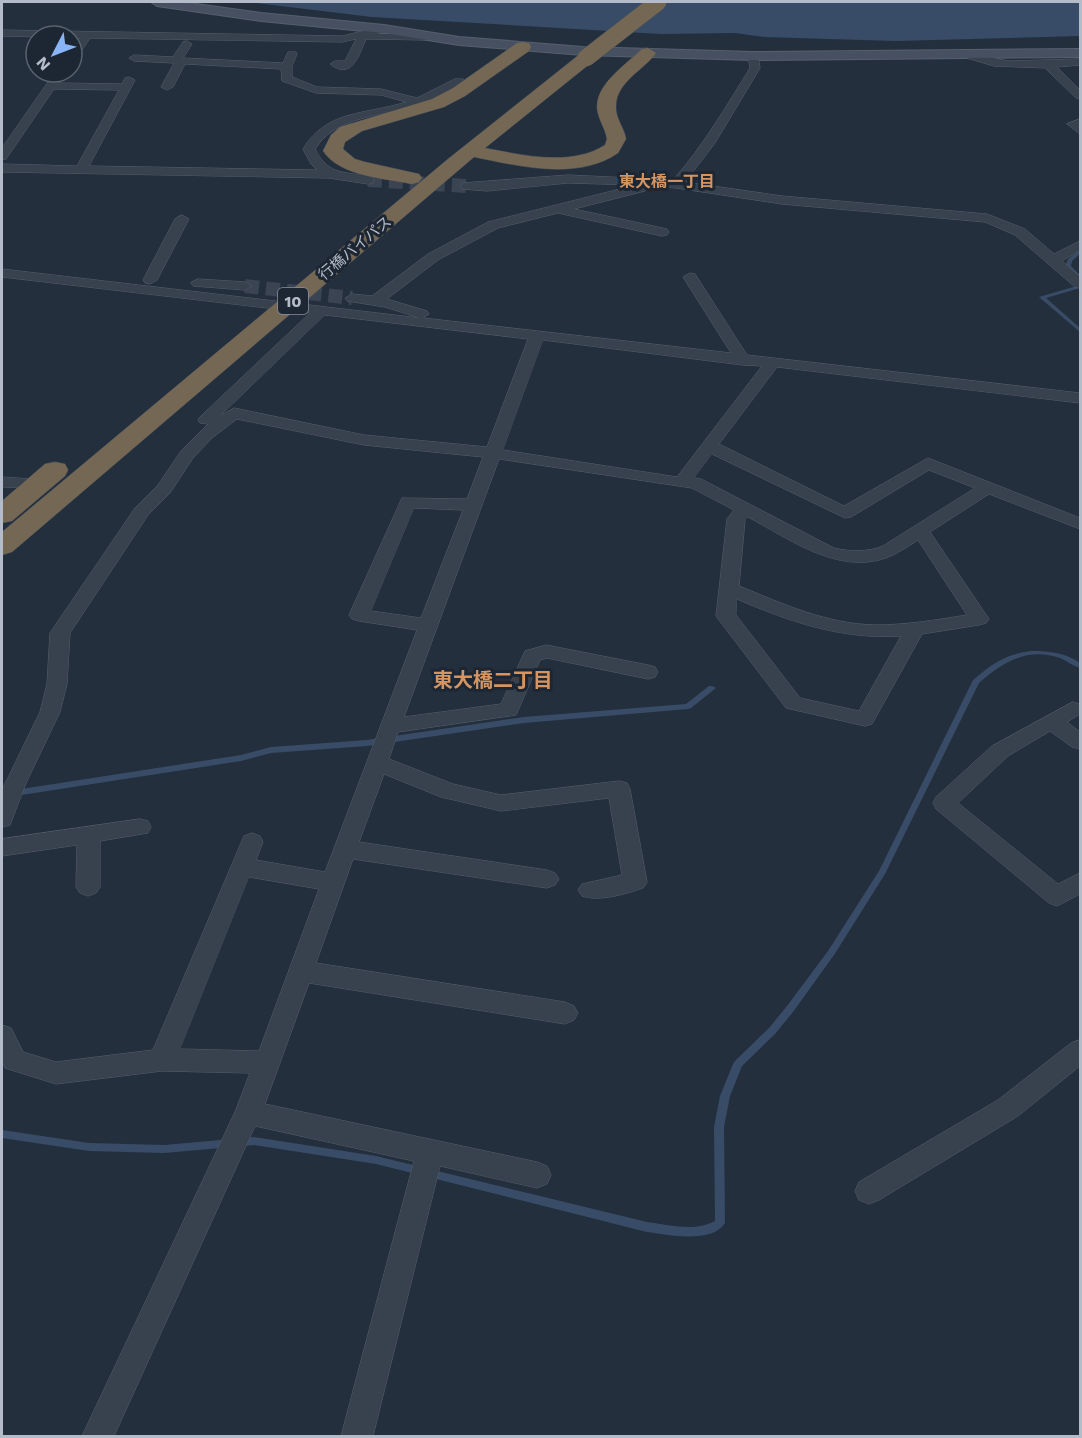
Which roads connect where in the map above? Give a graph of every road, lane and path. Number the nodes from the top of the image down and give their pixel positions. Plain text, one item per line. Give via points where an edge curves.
1 (157, 2) edge
2 (637, 2) edge
3 (658, 2) edge
4 (384, 29) junction
5 (2, 33) edge
6 (87, 35) junction
7 (193, 37) junction
8 (360, 37) junction
9 (426, 37) junction
10 (84, 39) edge
11 (300, 39) junction
12 (523, 46) junction
13 (648, 53) junction
14 (1080, 53) edge
15 (967, 55) junction
16 (753, 56) junction
17 (576, 57) junction
18 (134, 58) dead end
19 (178, 60) junction
20 (1080, 62) edge
21 (335, 64) dead end
22 (1048, 65) junction
23 (287, 66) junction
24 (459, 81) dead end
25 (51, 86) joint
26 (167, 87) dead end
27 (1078, 92) edge
28 (418, 102) junction
29 (1080, 123) edge
30 (1080, 130) edge
31 (471, 151) junction
32 (2, 156) edge
33 (2, 168) edge
34 (81, 169) junction
35 (329, 174) junction
36 (412, 178) junction
37 (368, 180) tunnel mouth
38 (655, 182) junction
39 (676, 184) junction
40 (466, 186) tunnel mouth
41 (556, 208) junction
42 (182, 219) dead end
43 (662, 232) dead end
44 (1080, 245) edge
45 (1053, 260) junction
46 (2, 273) edge
47 (690, 277) dead end
48 (50, 279) junction
49 (150, 280) junction
50 (1080, 284) edge
51 (249, 295) junction
52 (352, 298) tunnel mouth
53 (375, 301) junction
54 (287, 306) junction
55 (321, 311) junction
56 (236, 318) dead end
57 (443, 324) junction
58 (537, 336) junction
59 (743, 360) junction
60 (772, 363) junction
61 (1080, 398) edge
62 (206, 434) junction
63 (708, 445) junction
64 (491, 453) junction
65 (75, 454) dead end
66 (2, 482) edge
67 (681, 483) junction
68 (39, 484) junction
69 (988, 486) junction
70 (472, 505) junction
71 (746, 509) junction
72 (2, 515) edge
73 (1080, 524) edge
74 (920, 530) junction
75 (2, 546) edge
76 (728, 588) junction
77 (428, 625) junction
78 (916, 628) junction
79 (648, 672) dead end
80 (1073, 710) dead end
81 (1052, 722) junction
82 (390, 726) junction
83 (1080, 742) edge
84 (377, 763) junction
85 (2, 819) edge
86 (140, 827) dead end
87 (88, 835) junction
88 (252, 842) dead end
89 (2, 848) edge
90 (346, 849) junction
91 (242, 867) junction
92 (547, 879) dead end
93 (333, 882) junction
94 (1080, 882) edge
95 (88, 887) dead end
96 (590, 890) dead end
97 (300, 971) junction
98 (565, 1013) dead end
99 (2, 1036) edge
100 (1080, 1051) edge
101 (162, 1060) junction
102 (268, 1062) junction
103 (248, 1112) junction
104 (430, 1151) junction
105 (537, 1175) dead end
106 (868, 1191) dead end
107 (98, 1437) edge
108 (357, 1437) edge

1 - 4 street
2 - 17 highway, 行橋バイパス / 10
3 - 17 highway, 行橋バイパス / 10, bridge
4 - 8 street
4 - 9 street
5 - 6 street
6 - 7 street
6 - 10 street
7 - 11 street
7 - 19 street
8 - 9 street
8 - 11 street
8 - 21 street via 349,65
9 - 12 street
11 - 23 street
12 - 13 street
12 - 36 highway via 459,92 422,109 355,127 334,145 333,151 348,163
13 - 16 street
13 - 31 highway via 608,98 606,111 617,139 605,153 546,164
14 - 15 street
15 - 16 street
15 - 22 street via 983,62
16 - 39 street via 755,68 721,124
17 - 31 highway, 行橋バイパス / 10
17 - 36 highway, 行橋バイパス / 10
18 - 19 street
19 - 23 street
19 - 26 street
20 - 22 street
22 - 27 street
23 - 28 street via 286,79 316,90 381,92
24 - 28 street
25 - 32 street
25 - 34 street via 128,83
28 - 35 street via 326,128 314,138 309,149
29 - 30 street via 1073,124
31 - 54 highway, 行橋バイパス / 10
33 - 34 street
34 - 35 street
35 - 37 street
36 - 51 highway, 行橋バイパス / 10 via 286,277
38 - 39 street
38 - 40 street via 568,179
38 - 41 street
39 - 45 street via 782,200 987,218 1020,232
41 - 43 street
41 - 53 street via 505,220 479,231 433,257
42 - 49 street
44 - 45 street
45 - 50 street
46 - 48 street
47 - 59 street
48 - 49 street via 86,275
48 - 51 street
49 - 51 street
51 - 54 street
51 - 56 highway, 行橋バイパス / 10
52 - 53 street
53 - 57 street via 438,318
54 - 55 street
54 - 75 highway, 行橋バイパス / 10
55 - 57 street
55 - 62 street via 194,431
57 - 58 street
58 - 59 street
58 - 64 street
59 - 60 street
60 - 61 street
60 - 63 street
62 - 64 street via 234,413 364,440
62 - 85 street via 141,512 60,633 57,684 50,712
63 - 67 street
63 - 69 street via 845,513 928,463
64 - 67 street
64 - 70 street
65 - 68 highway
66 - 68 street
67 - 71 street via 695,483
68 - 72 highway
69 - 73 street
69 - 74 street
70 - 77 street
70 - 77 street via 408,502 359,615
71 - 74 street via 828,552 845,556 878,555
71 - 76 street via 736,519
74 - 78 street via 979,619
76 - 78 street via 828,625 875,631
76 - 78 street via 726,616 794,703 865,719
77 - 82 street
79 - 82 street via 546,651 532,656 509,710
80 - 81 street
81 - 83 street
81 - 94 street via 1000,751 944,803 1057,897
82 - 84 street
84 - 90 street
84 - 96 street via 449,791 501,803 619,789 635,882
86 - 87 street
87 - 89 street
87 - 95 street
88 - 91 street
90 - 92 street
90 - 93 street
91 - 93 street
91 - 101 street
93 - 97 street
97 - 98 street
97 - 102 street
99 - 101 street via 14,1059 56,1073
100 - 106 street via 1008,1108
101 - 102 street
102 - 103 street
103 - 104 street
103 - 107 street
104 - 105 street
104 - 108 street

